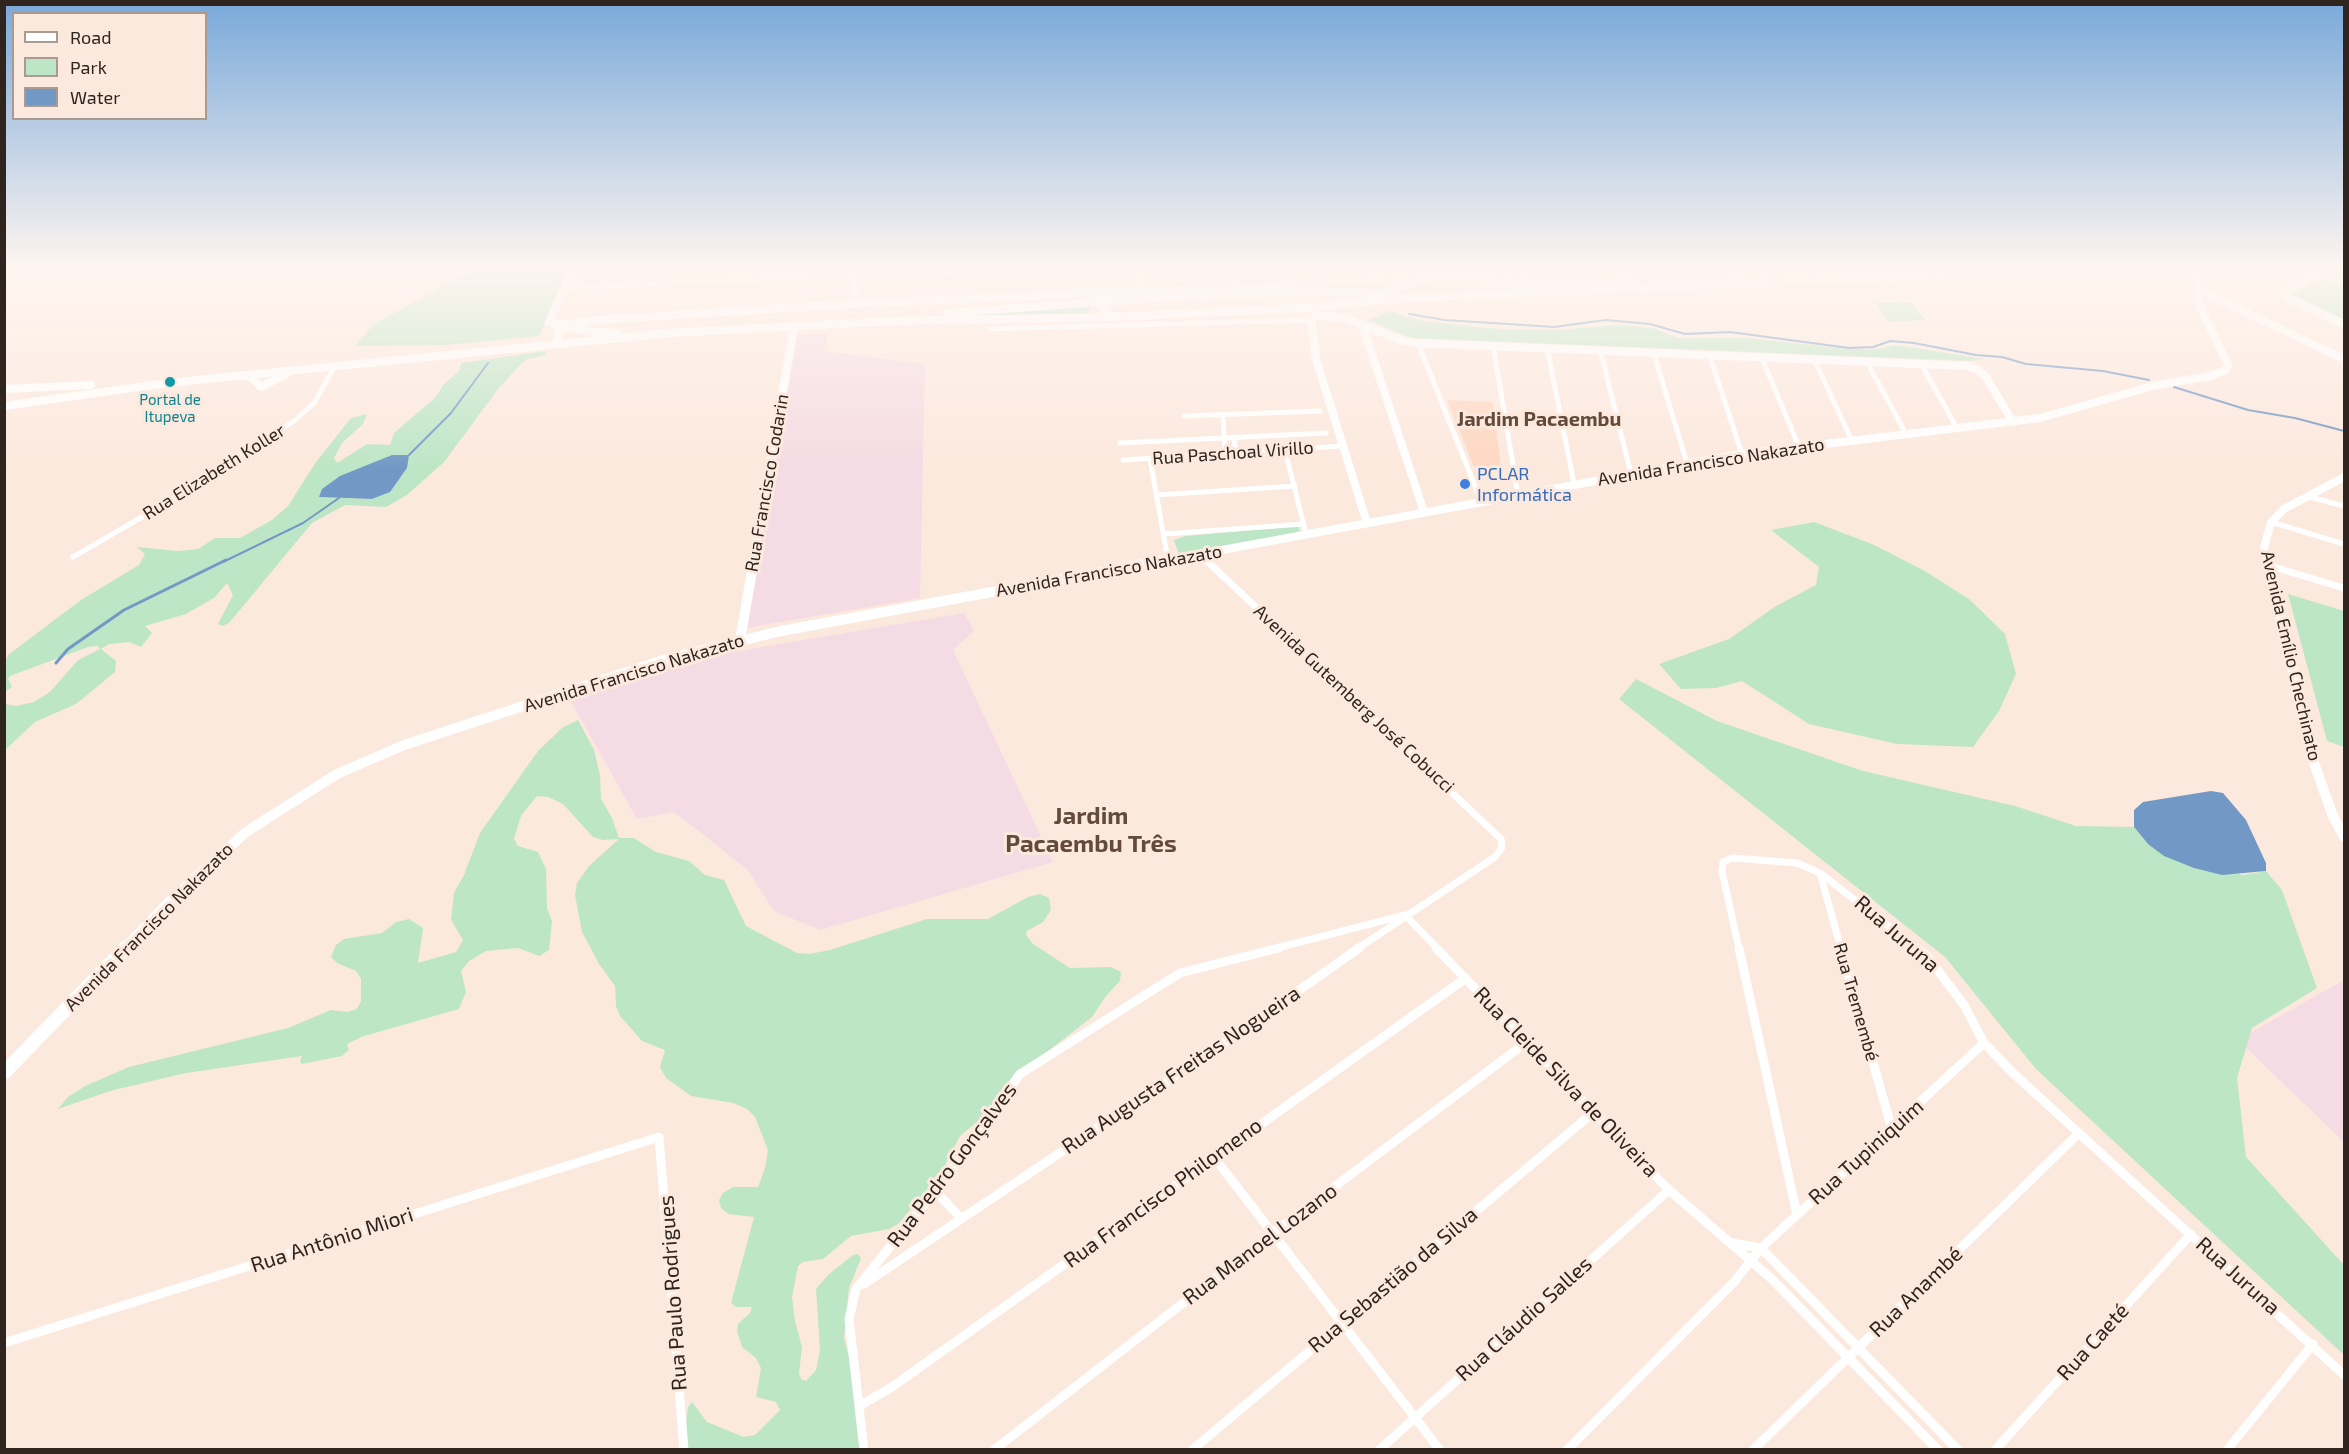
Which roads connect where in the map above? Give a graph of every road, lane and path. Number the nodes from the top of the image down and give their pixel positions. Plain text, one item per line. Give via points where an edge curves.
1 (559, 333) edge
2 (613, 333) edge
3 (617, 333) joint
4 (673, 333) edge
5 (793, 333) edge
6 (1313, 333) edge
7 (1365, 333) edge
8 (1384, 333) edge
9 (2213, 333) edge
10 (2293, 333) edge
11 (557, 339) junction
12 (1418, 342) junction
13 (1492, 345) junction
14 (1547, 347) junction
15 (1600, 349) junction
16 (1653, 351) junction
17 (1708, 354) junction
18 (1761, 356) junction
19 (2344, 357) edge
20 (1814, 359) junction
21 (1867, 362) junction
22 (1921, 364) junction
23 (335, 366) junction
24 (297, 369) junction
25 (239, 376) junction
26 (4, 389) edge
27 (4, 406) edge
28 (1320, 411) dead end
29 (1223, 415) junction
30 (1184, 416) dead end
31 (2013, 422) junction
32 (1957, 428) junction
33 (1326, 433) dead end
34 (1906, 434) junction
35 (1234, 437) junction
36 (1225, 438) junction
37 (1852, 441) junction
38 (1120, 443) dead end
39 (1342, 446) junction
40 (1799, 447) junction
41 (1285, 450) junction
42 (1236, 454) junction
43 (1742, 454) junction
44 (1226, 455) junction
45 (1150, 459) junction
46 (1123, 460) dead end
47 (1687, 463) junction
48 (1631, 474) junction
49 (2344, 477) edge
50 (1574, 484) junction
51 (1295, 486) junction
52 (1157, 495) junction
53 (1518, 495) junction
54 (2306, 496) junction
55 (1481, 501) junction
56 (2344, 506) edge
57 (1425, 512) junction
58 (2271, 522) junction
59 (1367, 523) junction
60 (1304, 524) junction
61 (1164, 534) junction
62 (1306, 534) junction
63 (2344, 544) edge
64 (1198, 554) junction
65 (73, 557) dead end
66 (1168, 560) junction
67 (2267, 565) junction
68 (2344, 588) edge
69 (740, 640) junction
70 (2344, 837) edge
71 (1502, 847) joint
72 (1820, 873) junction
73 (1405, 915) junction
74 (1466, 978) junction
75 (1528, 1041) junction
76 (1984, 1043) junction
77 (4, 1073) edge
78 (1594, 1111) junction
79 (1892, 1130) junction
80 (2079, 1133) junction
81 (660, 1137) joint
82 (1213, 1156) junction
83 (1670, 1190) junction
84 (935, 1191) junction
85 (1797, 1215) junction
86 (961, 1218) junction
87 (1273, 1233) junction
88 (2191, 1234) junction
89 (1732, 1243) junction
90 (1761, 1248) junction
91 (1750, 1262) junction
92 (856, 1290) junction
93 (1342, 1323) junction
94 (4, 1343) edge
95 (2313, 1344) junction
96 (1859, 1348) junction
97 (1850, 1359) junction
98 (2344, 1376) edge
99 (859, 1406) junction
100 (1415, 1417) junction
101 (684, 1449) edge
102 (864, 1449) edge
103 (994, 1449) edge
104 (1192, 1449) edge
105 (1379, 1449) edge
106 (1440, 1449) edge
107 (1567, 1449) edge
108 (1753, 1449) edge
109 (1938, 1449) edge
110 (1958, 1449) edge
111 (1995, 1449) edge
112 (2227, 1449) edge

1 - 11 main road
2 - 3 main road
3 - 11 main road
4 - 23 main road
5 - 69 main road, Rua Francisco Codarin
6 - 39 main road via 1316,358
7 - 57 main road
8 - 12 main road
9 - 31 main road, Avenida Francisco Nakazato via 2228,365 2226,370
10 - 19 main road
11 - 26 main road via 72,387
12 - 13 main road
12 - 55 street
13 - 14 main road
13 - 53 street
14 - 15 main road
14 - 50 street
15 - 16 main road
15 - 48 street
16 - 17 main road
16 - 47 street
17 - 18 main road
17 - 43 street
18 - 20 main road
18 - 40 street
20 - 21 main road
20 - 37 street
21 - 22 main road
21 - 34 street
22 - 31 main road via 1977,369 1986,376
22 - 32 street
23 - 24 main road
23 - 65 street, Rua Elizabeth Koller via 314,403 294,421
24 - 25 main road
24 - 25 main road via 261,387 251,377
25 - 27 main road via 56,396
28 - 29 street
29 - 30 street
29 - 36 street
31 - 32 main road, Avenida Francisco Nakazato
32 - 34 main road, Avenida Francisco Nakazato
33 - 35 street
34 - 37 main road, Avenida Francisco Nakazato
35 - 36 street
35 - 42 street
36 - 38 street
36 - 44 street
37 - 40 main road, Avenida Francisco Nakazato
39 - 41 street, Rua Paschoal Virillo
39 - 59 main road
40 - 43 main road, Avenida Francisco Nakazato
41 - 42 street, Rua Paschoal Virillo
41 - 51 street
42 - 44 street, Rua Paschoal Virillo
43 - 47 main road, Avenida Francisco Nakazato
44 - 45 street, Rua Paschoal Virillo
45 - 46 street, Rua Paschoal Virillo
45 - 52 street
47 - 48 main road, Avenida Francisco Nakazato
48 - 50 main road, Avenida Francisco Nakazato
49 - 54 main road
50 - 53 main road, Avenida Francisco Nakazato
51 - 52 street
51 - 60 street
52 - 61 street
53 - 55 main road, Avenida Francisco Nakazato
54 - 56 street
54 - 58 main road
55 - 57 main road, Avenida Francisco Nakazato
57 - 59 main road, Avenida Francisco Nakazato
58 - 63 street
58 - 67 main road, Avenida Emílio Chechinato via 2264,548
59 - 62 main road, Avenida Francisco Nakazato
60 - 61 street
60 - 62 street
61 - 66 street
62 - 64 main road, Avenida Francisco Nakazato
64 - 66 main road, Avenida Francisco Nakazato
64 - 71 street, Avenida Gutemberg José Cobucci via 1493,829
66 - 69 main road, Avenida Francisco Nakazato
67 - 68 street
67 - 70 main road, Avenida Emílio Chechinato via 2315,766
69 - 77 main road, Avenida Francisco Nakazato via 567,690 404,745 337,774 246,832 216,858
71 - 73 street, Rua Augusta Freitas Nogueira via 1495,857
72 - 76 street, Rua Juruna via 1927,956 1964,1005
72 - 79 street, Rua Tremembé
72 - 85 street, Rua Juruna via 1797,863 1732,858 1723,862 1722,871
73 - 74 street, Rua Cleide Silva de Oliveira
73 - 84 street, Rua Pedro Gonçalves via 1180,973 1020,1074
73 - 86 street, Rua Augusta Freitas Nogueira via 1230,1039
74 - 75 street, Rua Cleide Silva de Oliveira
74 - 82 street, Rua Francisco Philomeno
75 - 78 street, Rua Cleide Silva de Oliveira
75 - 87 street, Rua Manoel Lozano
76 - 79 street, Rua Tupiniquim
76 - 80 street, Rua Juruna
78 - 83 street, Rua Cleide Silva de Oliveira
78 - 93 street, Rua Sebastião da Silva
79 - 85 street, Rua Tupiniquim
80 - 88 street, Rua Juruna
80 - 96 street, Rua Anambé
81 - 94 street, Rua Antônio Miori
81 - 101 street, Rua Paulo Rodrigues
82 - 87 street
82 - 99 street, Rua Francisco Philomeno via 892,1387
83 - 89 street, Rua Cleide Silva de Oliveira
83 - 100 street, Rua Cláudio Salles
84 - 86 street
84 - 92 street, Rua Pedro Gonçalves
85 - 90 street, Rua Tupiniquim
86 - 92 street, Rua Augusta Freitas Nogueira
87 - 93 street
87 - 103 street, Rua Manoel Lozano
88 - 95 street, Rua Juruna
88 - 111 street, Rua Caeté
89 - 90 street
89 - 91 street, Rua Cleide Silva de Oliveira
90 - 91 street, Rua Tupiniquim
90 - 96 street
91 - 97 street, Rua Cleide Silva de Oliveira via 1772,1279
91 - 107 street, Rua Tupiniquim
92 - 99 street, Rua Pedro Gonçalves via 849,1319
93 - 100 street
93 - 104 street, Rua Sebastião da Silva
95 - 98 street, Rua Juruna
95 - 112 street
96 - 97 street, Rua Anambé
96 - 110 street
97 - 108 street, Rua Anambé
97 - 109 street, Rua Cleide Silva de Oliveira
99 - 102 street, Rua Pedro Gonçalves
100 - 105 street, Rua Cláudio Salles
100 - 106 street

